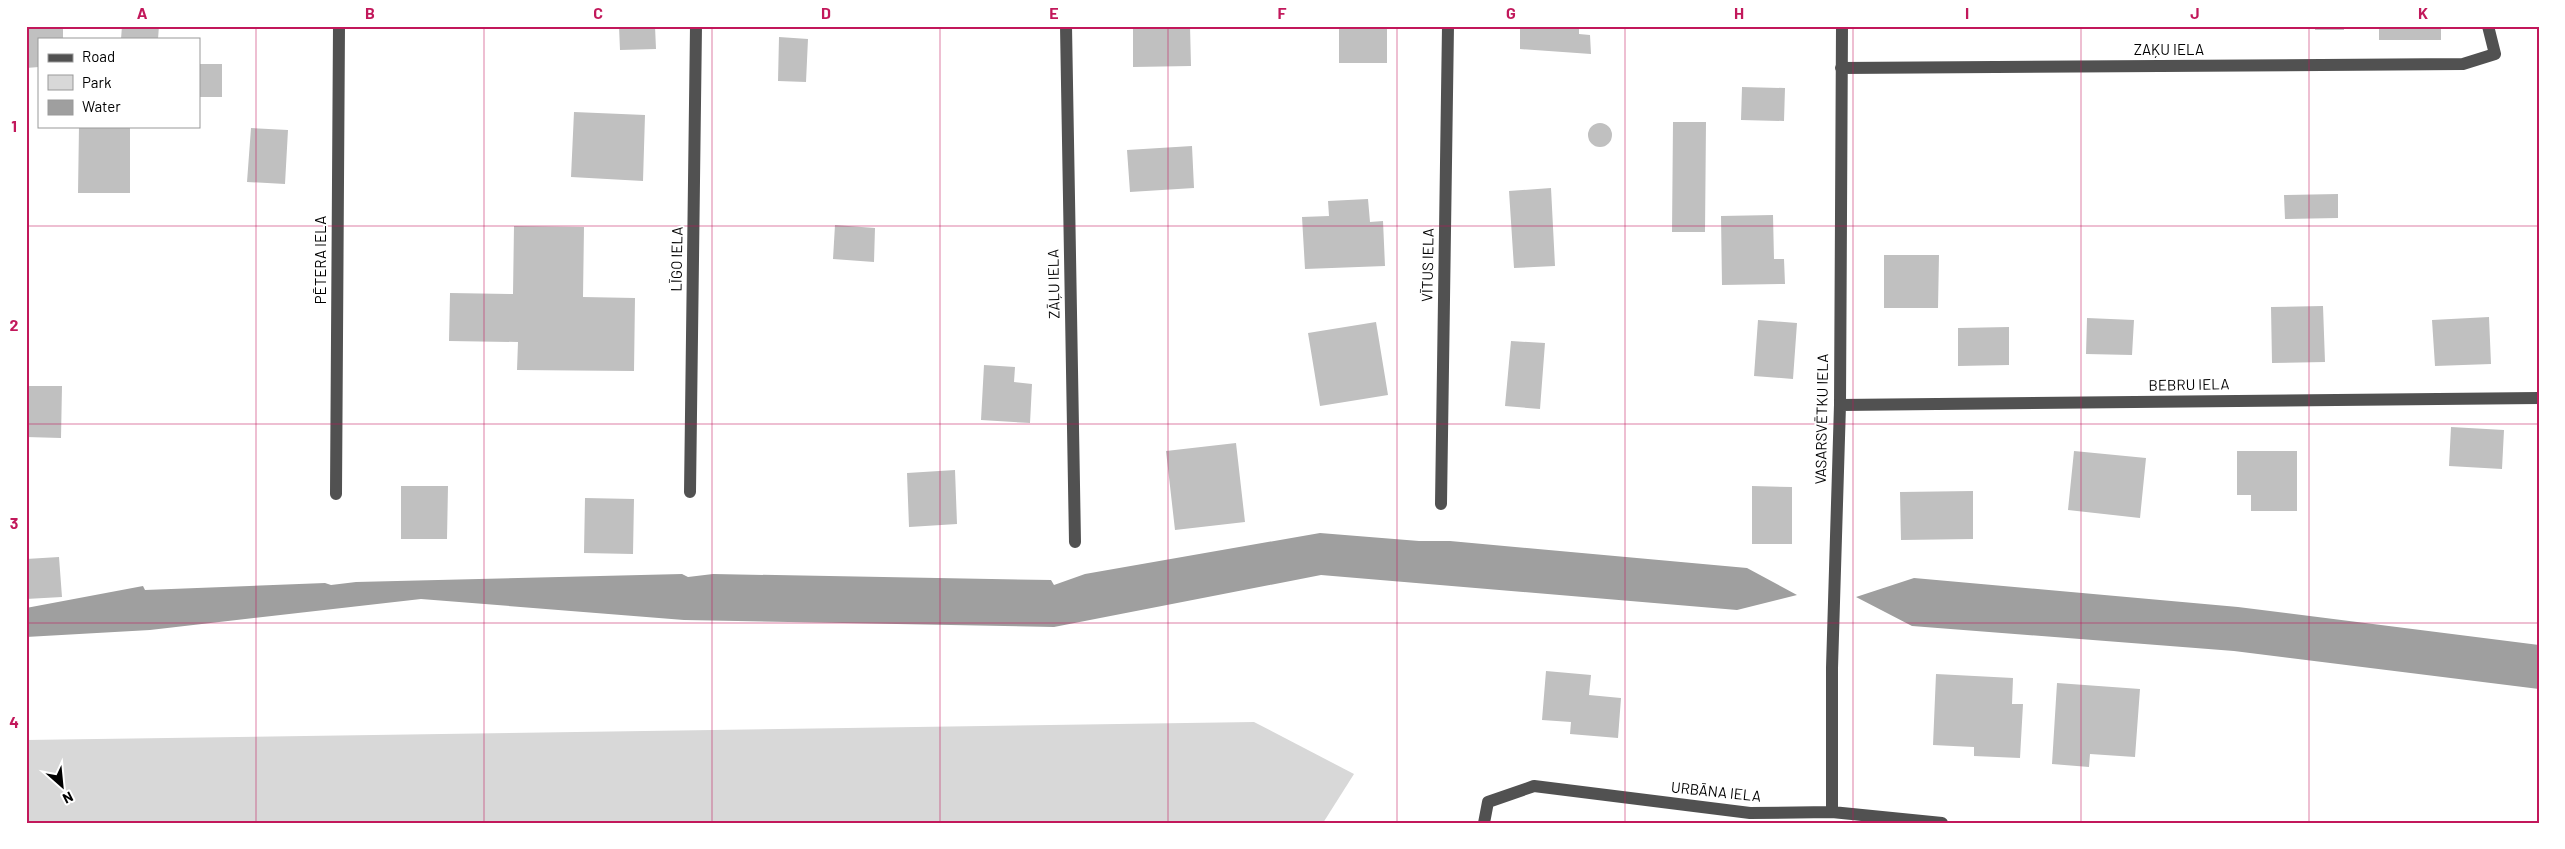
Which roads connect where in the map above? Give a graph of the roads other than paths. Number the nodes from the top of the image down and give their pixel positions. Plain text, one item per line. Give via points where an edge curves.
1 (338, 26) edge
2 (696, 26) edge
3 (1066, 26) edge
4 (1448, 26) edge
5 (1842, 26) edge
6 (2488, 26) edge
7 (1842, 68) junction
8 (2539, 398) edge
9 (1840, 405) junction
10 (690, 492) dead end
11 (336, 494) dead end
12 (1441, 504) dead end
13 (1075, 542) dead end
14 (1832, 812) junction
15 (1484, 823) edge
16 (1942, 823) edge

1 - 11 street, PĒTERA IELA
2 - 10 street, LĪGO IELA
3 - 13 street, ZĀĻU IELA
4 - 12 street, VĪTUS IELA
5 - 7 street, VASARSVĒTKU IELA
6 - 7 street, ZAĶU IELA via 2495,54 2463,64
7 - 9 street, VASARSVĒTKU IELA
8 - 9 street, BEBRU IELA
9 - 14 street, VASARSVĒTKU IELA via 1832,668
14 - 15 street, URBĀNA IELA via 1750,814 1534,786 1488,802
14 - 16 street, URBĀNA IELA

